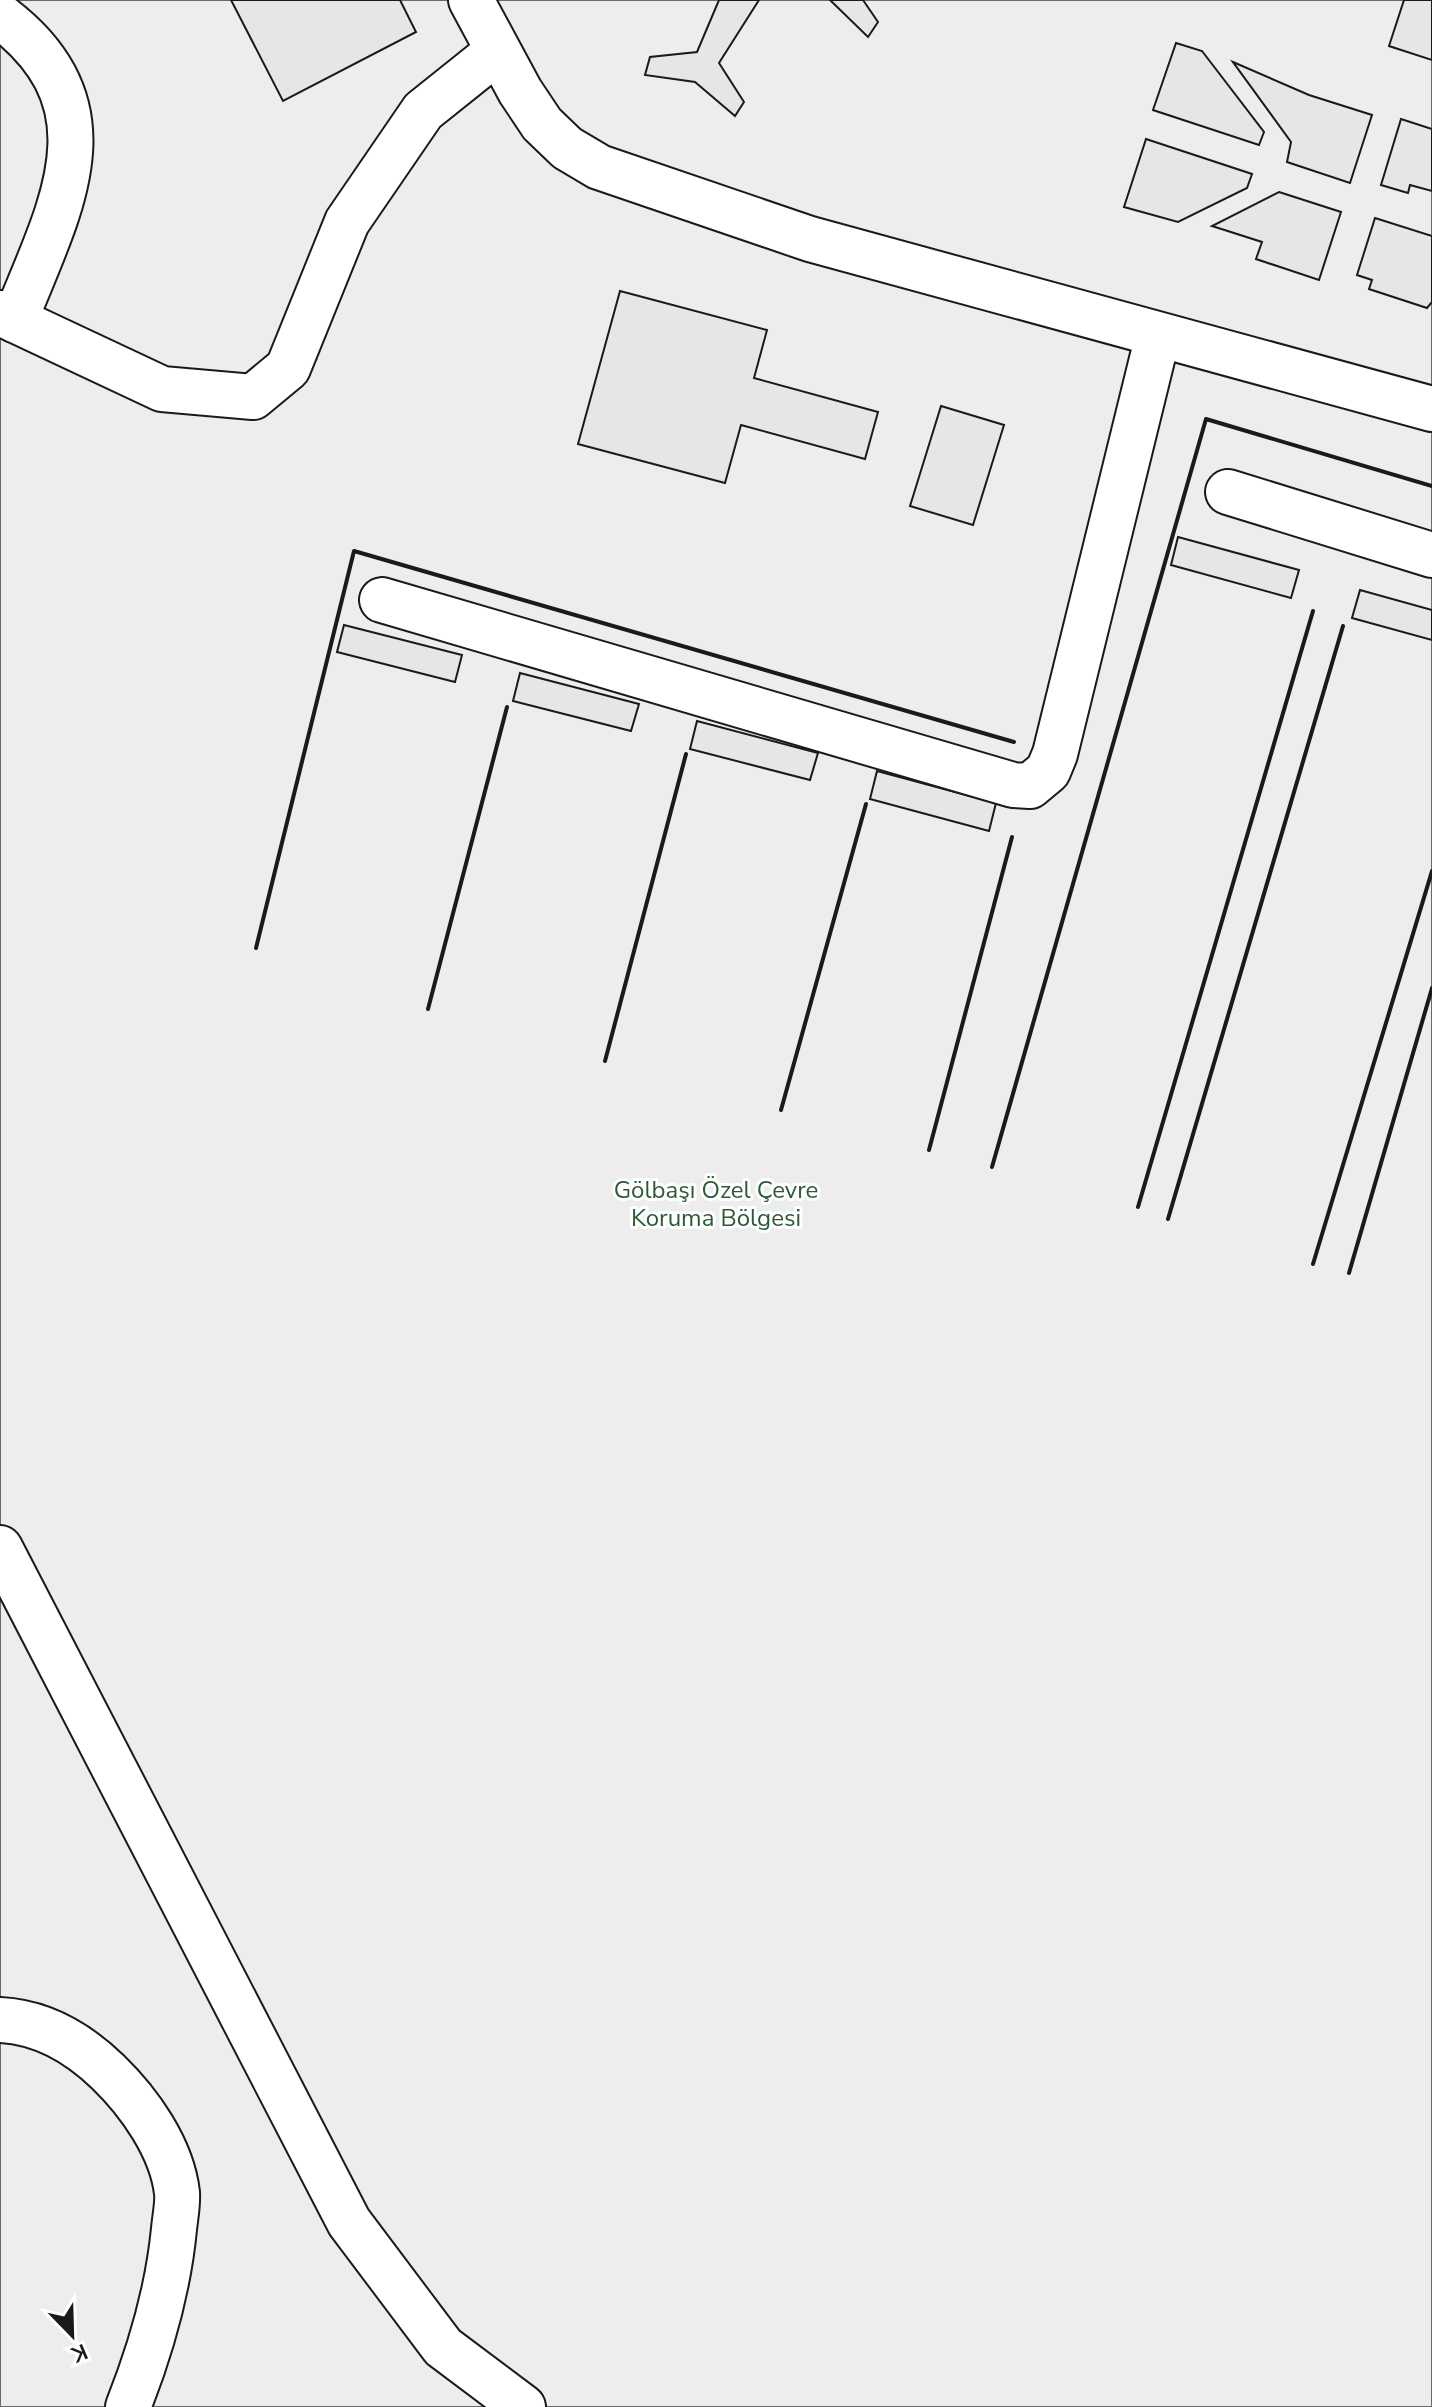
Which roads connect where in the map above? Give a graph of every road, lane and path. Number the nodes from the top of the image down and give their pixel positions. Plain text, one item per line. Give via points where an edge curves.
1 (471, 0) edge
2 (0, 16) edge
3 (498, 51) junction
4 (7, 317) edge
5 (1158, 335) junction
6 (1432, 409) edge
7 (1228, 492) dead end
8 (1432, 555) edge
9 (382, 600) dead end
10 (0, 1548) edge
11 (0, 2020) edge
12 (128, 2407) edge
13 (523, 2407) edge

1 - 3 street
2 - 4 street via 46,59 65,97 73,140 65,197
3 - 4 street via 423,111 347,222 288,368 253,397 162,389
3 - 5 street via 542,124 567,148 599,167 810,239
5 - 6 street
5 - 9 street via 1055,754 1048,771 1030,786
7 - 8 street
10 - 13 street via 349,2222 443,2347
11 - 12 street via 23,2021 51,2032 101,2065 141,2110 169,2164 177,2193 172,2249 162,2304

